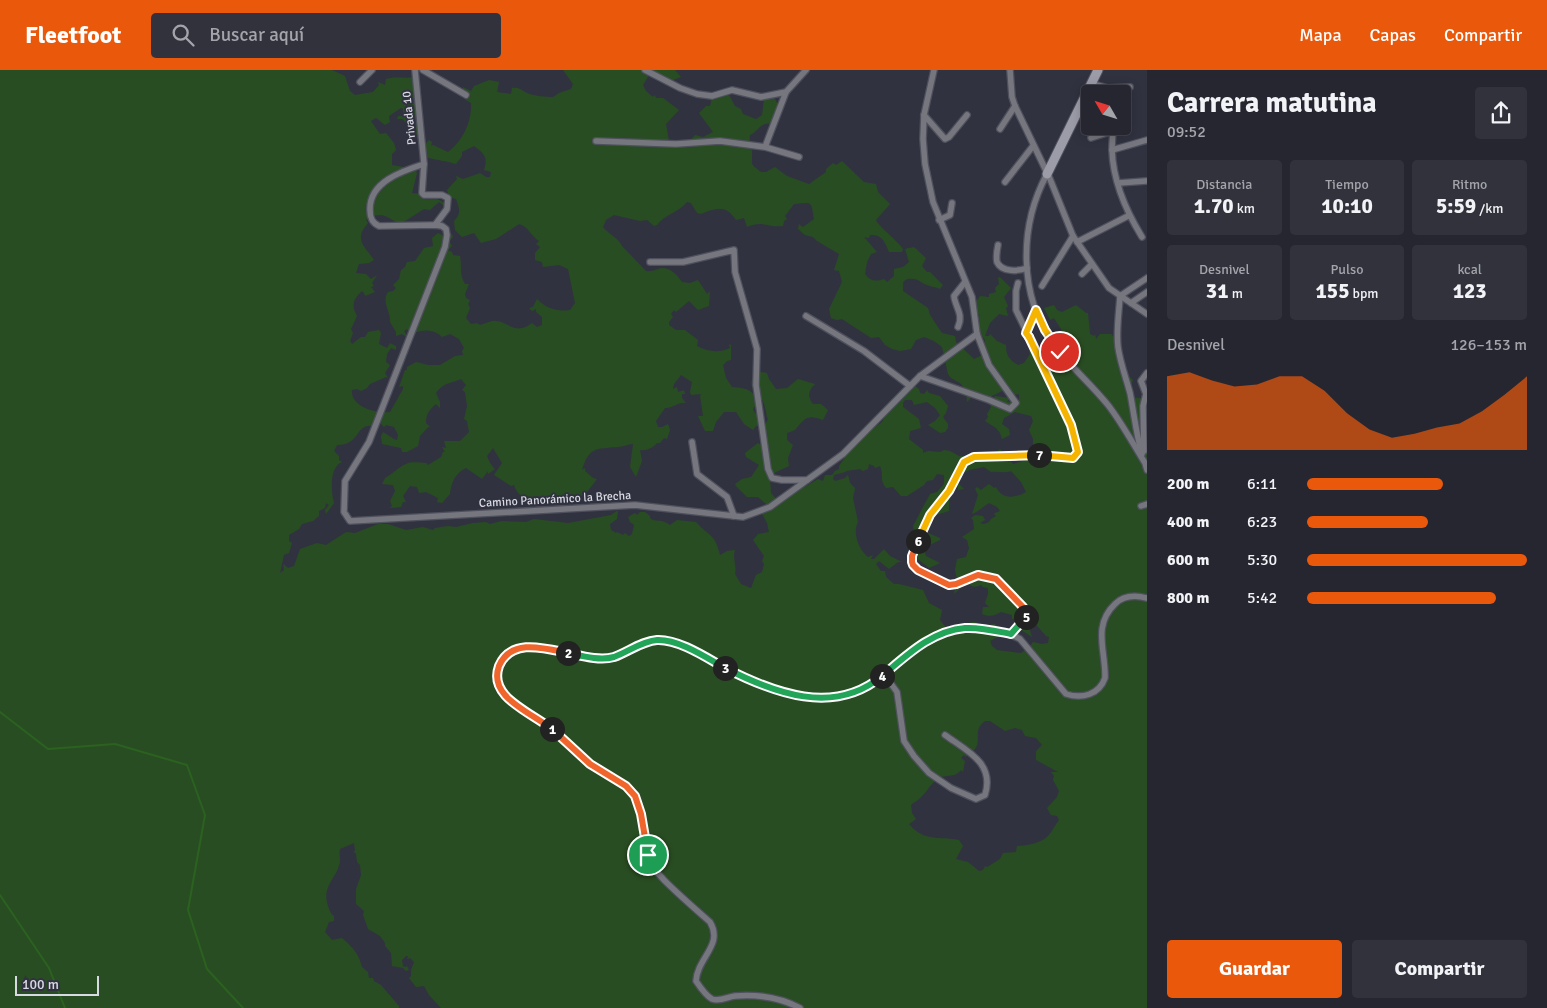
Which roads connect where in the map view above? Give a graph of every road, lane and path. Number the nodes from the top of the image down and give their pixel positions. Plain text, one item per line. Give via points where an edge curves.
1 (372, 70) edge
2 (414, 70) edge
3 (423, 70) edge
4 (645, 70) edge
5 (806, 70) edge
6 (934, 70) edge
7 (1010, 70) edge
8 (1098, 70) edge
9 (360, 82) dead end
10 (1092, 84) joint
11 (786, 92) junction
12 (466, 95) dead end
13 (1015, 106) junction
14 (924, 115) junction
15 (967, 115) dead end
16 (1000, 129) dead end
17 (1098, 135) edge
18 (1113, 135) edge
19 (1091, 138) dead end
20 (1147, 140) edge
21 (596, 141) dead end
22 (1033, 146) junction
23 (766, 147) junction
24 (1112, 150) junction
25 (799, 157) dead end
26 (424, 164) junction
27 (1047, 174) junction
28 (1146, 181) edge
29 (1005, 182) dead end
30 (1118, 183) junction
31 (952, 203) dead end
32 (1128, 216) junction
33 (939, 220) junction
34 (435, 225) junction
35 (1073, 236) junction
36 (1142, 237) dead end
37 (1077, 242) junction
38 (998, 245) dead end
39 (650, 262) dead end
40 (1092, 264) junction
41 (1027, 268) junction
42 (1082, 274) dead end
43 (1147, 278) edge
44 (965, 282) junction
45 (1018, 283) dead end
46 (1042, 286) dead end
47 (1147, 292) edge
48 (1120, 296) junction
49 (1131, 303) junction
50 (1036, 310) junction
51 (1147, 314) edge
52 (806, 316) dead end
53 (958, 327) dead end
54 (1026, 333) junction
55 (977, 334) junction
56 (1147, 373) edge
57 (920, 376) junction
58 (910, 386) junction
59 (692, 442) dead end
60 (1145, 463) junction
61 (1147, 470) edge
62 (807, 480) junction
63 (734, 516) junction
64 (1147, 598) edge
65 (1011, 634) junction
66 (884, 674) junction
67 (945, 736) dead end
68 (800, 1008) edge

1 - 9 street
2 - 26 street, Privada 10
3 - 12 street
4 - 11 street via 697,94 712,96 732,90 761,97
5 - 11 street
6 - 14 street
7 - 13 street
8 - 10 street
10 - 27 street
11 - 23 street
13 - 16 street
13 - 22 street
14 - 15 street via 945,139
14 - 33 street via 924,164
17 - 19 street
18 - 24 street
20 - 24 street
21 - 23 street via 676,144 720,141
22 - 27 street
22 - 29 street
23 - 25 street
24 - 30 street
26 - 34 street, Privada 10 via 424,195 448,198 447,210
26 - 34 street via 398,173 384,183 371,198 371,219 379,226
27 - 35 street
27 - 41 street via 1028,226
28 - 30 street
30 - 32 street
31 - 33 street via 950,215
32 - 36 street
32 - 37 street
33 - 44 street
34 - 63 street, Camino Panorámico la Brecha via 446,228 445,247 369,442 344,485 344,512 350,521 635,505
35 - 37 street
35 - 46 street
37 - 40 street
38 - 41 street via 997,262 1001,266 1019,271
39 - 62 street via 683,262 734,250 734,272 758,349 756,384 768,469 772,478
40 - 42 street
40 - 48 street via 1109,288
41 - 50 street
43 - 48 street
44 - 53 street via 954,296 960,311
44 - 55 street via 972,297
45 - 54 street via 1016,310
47 - 49 street
48 - 49 street
48 - 60 street via 1118,348
49 - 51 street
50 - 54 street
50 - 60 street via 1054,345 1107,404
52 - 58 street via 864,351
54 - 65 street via 1071,425 1078,452 1073,458 1038,455 974,457 964,462 949,491 930,515 912,556 913,565 918,570 946,585 978,575 999,581 1027,614
55 - 57 street, Camino Panorámico la Brecha
55 - 57 street via 989,365 1016,402 1012,408
56 - 60 street via 1141,381 1146,394 1142,439
57 - 58 street, Camino Panorámico la Brecha
58 - 62 street, Camino Panorámico la Brecha via 843,454
59 - 63 street via 697,474 727,497
60 - 61 street
62 - 63 street, Camino Panorámico la Brecha via 770,506 743,517
64 - 65 street via 1134,595 1121,598 1108,610 1101,628 1105,678 1098,690 1088,696 1066,694 1026,646
65 - 66 street via 965,628 945,632 914,650
66 - 67 street via 897,692 904,741 914,756 929,773 951,788 976,799 985,795 986,773 982,763
66 - 68 street via 862,690 840,697 791,694 777,691 668,641 650,641 603,658 521,647 504,658 497,672 497,680 506,697 635,796 652,866 714,927 713,946 696,973 696,982 710,998 763,996

